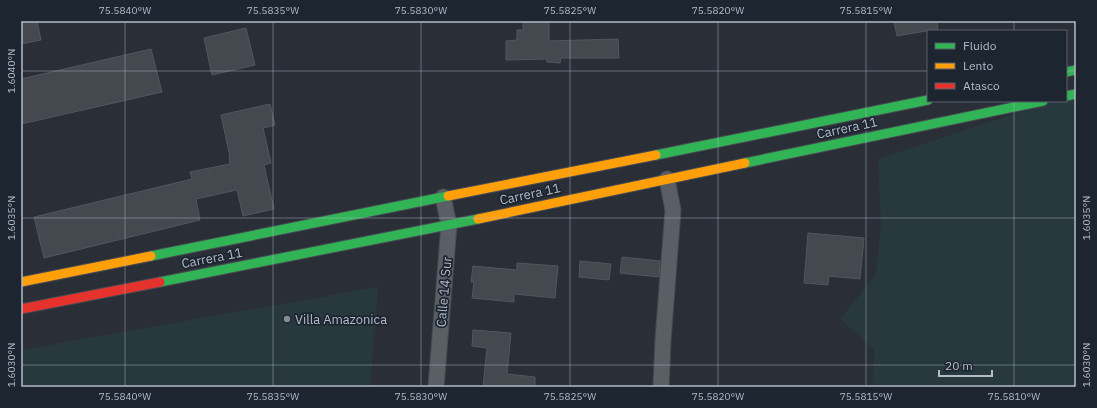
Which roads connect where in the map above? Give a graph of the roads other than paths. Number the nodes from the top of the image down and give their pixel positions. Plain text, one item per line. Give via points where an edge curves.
1 (927, 100) edge
2 (1038, 102) edge
3 (667, 179) junction
4 (443, 197) junction
5 (449, 224) junction
6 (21, 282) edge
7 (21, 309) edge
8 (436, 387) edge
9 (661, 387) edge

1 - 4 main road, Carrera 11
2 - 3 main road, Carrera 11
3 - 5 main road, Carrera 11
3 - 9 street via 673,210
4 - 5 street, Calle 14 Sur
4 - 6 main road, Carrera 11
5 - 7 main road, Carrera 11
5 - 8 street, Calle 14 Sur

